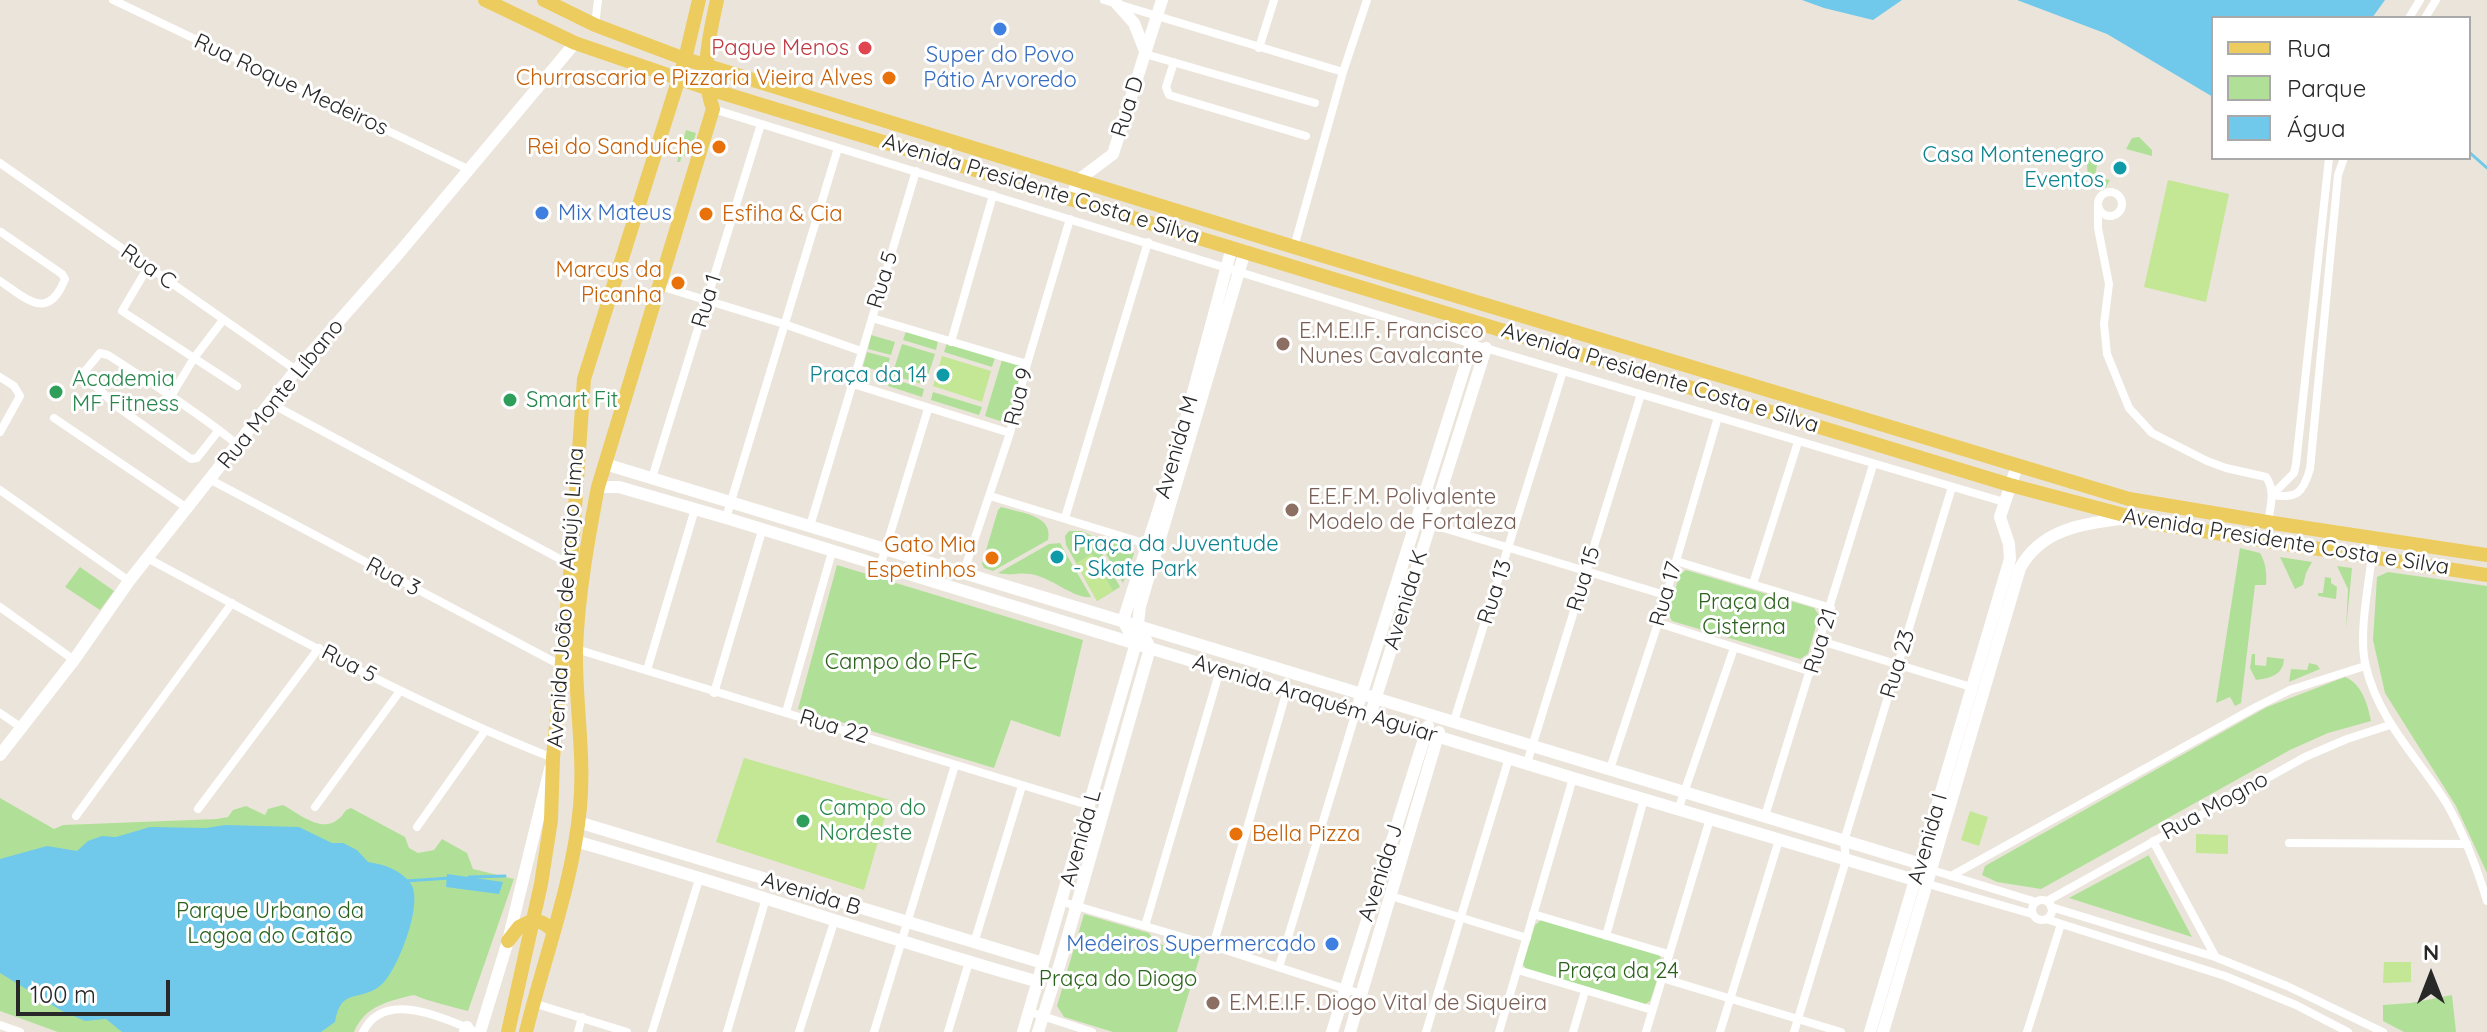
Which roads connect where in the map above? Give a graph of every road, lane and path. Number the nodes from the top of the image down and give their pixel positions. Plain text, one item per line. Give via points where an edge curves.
1 (113, 0) edge
2 (544, 0) edge
3 (598, 0) edge
4 (699, 0) edge
5 (717, 0) edge
6 (1104, 0) edge
7 (1162, 0) edge
8 (1274, 0) edge
9 (1367, 0) edge
10 (490, 1) edge
11 (1117, 4) junction
12 (1158, 15) junction
13 (595, 25) junction
14 (575, 43) junction
15 (1259, 48) junction
16 (1145, 54) junction
17 (685, 59) junction
18 (1174, 62) junction
19 (707, 65) junction
20 (1343, 72) junction
21 (678, 79) junction
22 (706, 88) junction
23 (1315, 103) dead end
24 (713, 109) junction
25 (761, 124) junction
26 (1306, 136) dead end
27 (838, 148) junction
28 (2329, 160) edge
29 (2343, 160) edge
30 (0, 163) edge
31 (470, 170) junction
32 (916, 171) junction
33 (1077, 181) junction
34 (993, 195) junction
35 (1072, 198) junction
36 (2098, 206) dead end
37 (1070, 219) junction
38 (1, 232) edge
39 (1148, 242) junction
40 (1294, 247) junction
41 (1238, 249) junction
42 (148, 267) junction
43 (1233, 268) junction
44 (0, 281) edge
45 (660, 286) junction
46 (707, 301) junction
47 (872, 318) junction
48 (223, 320) junction
49 (784, 324) junction
50 (951, 342) junction
51 (1472, 344) junction
52 (1486, 348) junction
53 (861, 351) junction
54 (194, 358) junction
55 (1027, 364) junction
56 (296, 370) junction
57 (1563, 371) junction
58 (0, 377) edge
59 (853, 384) junction
60 (237, 386) dead end
61 (1783, 393) junction
62 (1641, 394) junction
63 (171, 396) junction
64 (270, 403) junction
65 (928, 409) junction
66 (1777, 414) junction
67 (1718, 417) junction
68 (54, 418) dead end
69 (219, 430) junction
70 (0, 432) edge
71 (1010, 433) junction
72 (1798, 442) junction
73 (238, 445) junction
74 (1181, 453) junction
75 (605, 464) junction
76 (1873, 465) junction
77 (2017, 466) junction
78 (652, 478) junction
79 (211, 480) junction
80 (2012, 486) junction
81 (598, 487) junction
82 (1952, 487) junction
83 (0, 490) edge
84 (2272, 495) junction
85 (990, 496) junction
86 (731, 501) junction
87 (2004, 502) junction
88 (187, 508) junction
89 (695, 509) junction
90 (726, 518) junction
91 (1065, 518) junction
92 (2129, 518) junction
93 (1423, 523) junction
94 (2268, 523) junction
95 (810, 526) junction
96 (762, 531) junction
97 (2374, 539) junction
98 (1147, 544) junction
99 (1509, 548) junction
100 (885, 550) junction
101 (832, 552) junction
102 (2487, 555) edge
103 (2372, 558) junction
104 (149, 559) junction
105 (1676, 561) junction
106 (571, 565) junction
107 (880, 567) junction
108 (1587, 570) junction
109 (963, 574) junction
110 (2487, 575) edge
111 (129, 581) junction
112 (1753, 584) junction
113 (1665, 595) junction
114 (1040, 597) junction
115 (232, 603) junction
116 (0, 607) edge
117 (1831, 608) junction
118 (1034, 613) junction
119 (1123, 621) junction
120 (1658, 623) junction
121 (1138, 624) junction
122 (1821, 641) junction
123 (1136, 643) junction
124 (1990, 647) junction
125 (319, 648) junction
126 (1150, 648) junction
127 (1734, 648) junction
128 (74, 660) junction
129 (572, 660) junction
130 (1898, 666) junction
131 (2365, 666) junction
132 (647, 670) junction
133 (1220, 670) junction
134 (1812, 672) junction
135 (1971, 687) junction
136 (1287, 690) junction
137 (400, 691) junction
138 (714, 693) junction
139 (1362, 693) junction
140 (1376, 697) junction
141 (786, 712) junction
142 (1356, 712) junction
143 (0, 713) edge
144 (1430, 715) junction
145 (1370, 716) junction
146 (1449, 720) junction
147 (2390, 725) junction
148 (22, 728) junction
149 (485, 731) junction
150 (1432, 734) junction
151 (1532, 746) junction
152 (0, 755) edge
153 (553, 758) junction
154 (1509, 758) junction
155 (1527, 763) junction
156 (955, 765) junction
157 (1610, 769) junction
158 (1573, 778) junction
159 (1022, 786) junction
160 (1685, 793) junction
161 (1644, 799) junction
162 (1091, 806) junction
163 (315, 807) dead end
164 (198, 809) dead end
165 (1678, 810) junction
166 (76, 816) dead end
167 (1765, 816) junction
168 (1710, 819) junction
169 (578, 822) junction
170 (417, 827) dead end
171 (1779, 840) junction
172 (575, 841) junction
173 (1844, 841) junction
174 (2153, 841) junction
175 (2289, 843) dead end
176 (2467, 844) junction
177 (1846, 860) junction
178 (1927, 867) junction
179 (700, 876) junction
180 (1951, 876) junction
181 (1922, 882) junction
182 (541, 884) junction
183 (563, 891) junction
184 (1391, 896) junction
185 (766, 898) junction
186 (2487, 901) edge
187 (2036, 902) junction
188 (1069, 904) junction
189 (2049, 904) junction
190 (1533, 914) junction
191 (2032, 914) junction
192 (1460, 918) junction
193 (835, 919) junction
194 (2046, 919) junction
195 (533, 920) junction
196 (907, 923) junction
197 (2061, 924) junction
198 (1145, 926) junction
199 (553, 930) junction
200 (1606, 936) junction
201 (1527, 938) junction
202 (508, 941) junction
203 (902, 942) junction
204 (974, 943) junction
205 (1213, 946) junction
206 (1668, 954) junction
207 (2215, 957) junction
208 (969, 962) junction
209 (1043, 963) junction
210 (1279, 967) junction
211 (1518, 970) junction
212 (1662, 978) junction
213 (1039, 982) junction
214 (1344, 989) junction
215 (1585, 991) junction
216 (1361, 994) junction
217 (1730, 998) junction
218 (533, 1003) junction
219 (1652, 1010) junction
220 (1030, 1012) junction
221 (1044, 1016) junction
222 (582, 1017) junction
223 (1798, 1019) junction
224 (0, 1025) edge
225 (473, 1031) edge
226 (20, 1032) edge
227 (363, 1032) edge
228 (508, 1032) edge
229 (526, 1032) edge
230 (578, 1032) edge
231 (627, 1032) edge
232 (652, 1032) edge
233 (729, 1032) edge
234 (799, 1032) edge
235 (874, 1032) edge
236 (948, 1032) edge
237 (1023, 1032) edge
238 (1038, 1032) edge
239 (1092, 1032) edge
240 (1332, 1032) edge
241 (1350, 1032) edge
242 (1426, 1032) edge
243 (1499, 1032) edge
244 (1573, 1032) edge
245 (1646, 1032) edge
246 (1720, 1032) edge
247 (1794, 1032) edge
248 (1841, 1032) edge
249 (1870, 1032) edge
250 (1883, 1032) edge
251 (2027, 1032) edge
252 (2348, 1032) edge
253 (2383, 1032) edge

1 - 31 street, Rua Roque Medeiros
2 - 13 main road, Avenida Presidente Costa e Silva
3 - 13 street
4 - 17 main road, Avenida João de Araújo Lima
5 - 19 main road
6 - 11 street
7 - 12 street, Rua D
8 - 15 street
9 - 20 street
10 - 14 main road, Avenida Presidente Costa e Silva
11 - 12 street
11 - 16 street via 1139,33
12 - 15 street
12 - 16 street, Rua D
13 - 17 main road, Avenida Presidente Costa e Silva
14 - 21 main road, Avenida Presidente Costa e Silva
14 - 31 street, Rua Monte Líbano
15 - 20 street
16 - 18 street
16 - 33 street, Rua D via 1113,154
17 - 19 main road, Avenida Presidente Costa e Silva
17 - 21 main road, Avenida João de Araújo Lima
18 - 23 street
18 - 26 street via 1166,87 1169,95
19 - 22 main road
19 - 33 main road, Avenida Presidente Costa e Silva
20 - 40 street
21 - 22 main road, Avenida Presidente Costa e Silva
21 - 106 main road, Avenida João de Araújo Lima via 584,379
22 - 24 main road
22 - 35 main road, Avenida Presidente Costa e Silva
24 - 25 street
24 - 45 main road, Avenida João de Araújo Lima
25 - 27 street
25 - 46 street, Rua 1
27 - 32 street
27 - 49 street
28 - 84 street via 2296,464
29 - 84 street via 2310,469 2302,490
30 - 42 street, Rua C
31 - 56 street, Rua Monte Líbano
32 - 34 street
32 - 47 street, Rua 5
33 - 35 street
33 - 40 main road, Avenida Presidente Costa e Silva
34 - 37 street
34 - 50 street
35 - 41 main road, Avenida Presidente Costa e Silva
36 - 84 street via 2109,284 2107,354 2129,408 2152,433 2207,461 2266,477
37 - 39 street
37 - 55 street, Rua 9
38 - 44 street via 64,275 64,282 43,306
39 - 43 street
39 - 91 street
40 - 61 main road, Avenida Presidente Costa e Silva
41 - 43 street, Avenida M
41 - 66 main road, Avenida Presidente Costa e Silva
42 - 48 street, Rua C
42 - 54 street via 122,311
43 - 51 street
43 - 74 street, Avenida M
45 - 46 street
45 - 75 main road, Avenida João de Araújo Lima
46 - 49 street
46 - 78 street, Rua 1
47 - 50 street
47 - 53 street, Rua 5
48 - 54 street
48 - 56 street, Rua C
49 - 53 street
49 - 86 street
50 - 55 street
51 - 52 street
51 - 93 street, Avenida K
52 - 57 street
52 - 93 street, Avenida K
53 - 59 street, Rua 5
54 - 60 street
54 - 63 street
55 - 71 street, Rua 9
56 - 64 street, Rua Monte Líbano
57 - 62 street
57 - 99 street, Rua 13
58 - 70 street via 20,396
59 - 65 street
59 - 95 street, Rua 5
61 - 66 main road
61 - 77 main road, Avenida Presidente Costa e Silva
62 - 67 street
62 - 108 street, Rua 15
63 - 69 street
63 - 69 street via 108,355 97,355 85,371 119,408 191,459
64 - 73 street, Rua Monte Líbano
64 - 106 street
65 - 71 street
65 - 100 street
66 - 80 main road, Avenida Presidente Costa e Silva
67 - 72 street
67 - 105 street, Rua 17
68 - 88 street
69 - 73 street
71 - 85 street, Rua 9
72 - 76 street
72 - 112 street
73 - 79 street, Rua Monte Líbano
74 - 98 street, Avenida M
74 - 121 street, Avenida M
75 - 78 street, Avenida Araquém Aguiar
75 - 81 main road, Avenida João de Araújo Lima
76 - 82 street
76 - 117 street, Rua 21
77 - 80 street
77 - 94 main road, Avenida Presidente Costa e Silva via 2129,499
78 - 86 street, Avenida Araquém Aguiar
79 - 88 street, Rua Monte Líbano
79 - 129 street, Rua 3
80 - 87 street
80 - 92 main road, Avenida Presidente Costa e Silva
81 - 89 street, Avenida Araquém Aguiar via 619,487
81 - 129 main road, Avenida João de Araújo Lima
82 - 87 street
82 - 130 street, Rua 23
83 - 111 street
84 - 94 street
85 - 91 street
85 - 109 street, Rua 9
86 - 90 street
86 - 95 street, Avenida Araquém Aguiar
87 - 124 street, Avenida I via 2000,517 2010,559
88 - 104 street, Rua Monte Líbano
89 - 90 street, Avenida Araquém Aguiar
89 - 132 street
90 - 96 street, Avenida Araquém Aguiar
91 - 98 street
92 - 103 main road, Avenida Presidente Costa e Silva
92 - 124 street, Avenida I via 2079,525 2041,541 2020,568
93 - 99 street
93 - 139 street, Avenida K
93 - 140 street, Avenida K
94 - 97 main road, Avenida Presidente Costa e Silva
95 - 100 street, Avenida Araquém Aguiar
96 - 101 street, Avenida Araquém Aguiar
96 - 138 street
97 - 102 main road, Avenida Presidente Costa e Silva
97 - 103 street
98 - 119 street, Avenida M
99 - 108 street
99 - 146 street, Rua 13
100 - 107 street
100 - 109 street, Avenida Araquém Aguiar
101 - 107 street, Avenida Araquém Aguiar
101 - 141 street
103 - 110 main road, Avenida Presidente Costa e Silva
103 - 131 street
104 - 111 street, Rua Monte Líbano
104 - 115 street, Rua 5
105 - 112 street
105 - 113 street, Rua 17
106 - 129 main road, Avenida João de Araújo Lima
107 - 118 street, Avenida Araquém Aguiar
108 - 113 street
108 - 151 street, Rua 15
109 - 114 street, Avenida Araquém Aguiar
111 - 128 street, Rua Monte Líbano
112 - 117 street
113 - 120 street, Rua 17
114 - 118 street
114 - 119 street, Avenida Araquém Aguiar
115 - 125 street, Rua 5
115 - 166 street
116 - 128 street
117 - 122 street, Rua 21
118 - 123 street, Avenida Araquém Aguiar
119 - 121 street, Avenida Araquém Aguiar
119 - 123 street
120 - 127 street
120 - 157 street, Rua 17
121 - 126 street
121 - 139 street, Avenida Araquém Aguiar
122 - 130 street
122 - 134 street, Rua 21
123 - 126 street, Avenida Araquém Aguiar
123 - 162 street, Avenida L
124 - 135 street, Avenida I
124 - 178 street, Avenida I
125 - 137 street, Rua 5
125 - 164 street
126 - 133 street, Avenida Araquém Aguiar
126 - 188 street, Avenida L
127 - 134 street
127 - 160 street
128 - 148 street, Rua Monte Líbano
129 - 132 street, Rua 22
129 - 153 main road, Avenida João de Araújo Lima
129 - 169 main road, Avenida João de Araújo Lima via 581,793
130 - 135 street
130 - 173 street, Rua 23
131 - 147 street
131 - 180 street via 2256,707
132 - 138 street, Rua 22
133 - 136 street, Avenida Araquém Aguiar
133 - 198 street
134 - 167 street, Rua 21
135 - 178 street, Avenida I
136 - 142 street, Avenida Araquém Aguiar
136 - 205 street
137 - 149 street, Rua 5
137 - 163 street
138 - 141 street, Rua 22
139 - 140 street, Avenida Araquém Aguiar
139 - 142 street, Avenida K
140 - 144 street, Avenida Araquém Aguiar
140 - 145 street, Avenida K
141 - 156 street, Rua 22
142 - 145 street, Avenida Araquém Aguiar
142 - 210 street
143 - 148 street
144 - 146 street, Avenida Araquém Aguiar
144 - 150 street, Avenida J
145 - 150 street, Avenida Araquém Aguiar
146 - 150 street, Avenida J
146 - 151 street, Avenida Araquém Aguiar
147 - 174 street, Rua Mogno via 2305,757
147 - 176 street via 2446,804
148 - 152 street, Rua Monte Líbano
149 - 153 street, Rua 5
149 - 170 street
150 - 154 street, Avenida Araquém Aguiar
150 - 184 street, Avenida J
150 - 214 street, Avenida J
151 - 155 street, Rua 15
151 - 157 street, Avenida Araquém Aguiar
153 - 182 main road, Avenida João de Araújo Lima
153 - 202 street
154 - 155 street, Avenida Araquém Aguiar
154 - 192 street
155 - 158 street, Avenida Araquém Aguiar
156 - 159 street, Rua 22
156 - 196 street
157 - 160 street, Avenida Araquém Aguiar
158 - 161 street, Avenida Araquém Aguiar
158 - 190 street
159 - 162 street, Rua 22
159 - 204 street
160 - 165 street
160 - 167 street, Avenida Araquém Aguiar
161 - 165 street, Avenida Araquém Aguiar
161 - 200 street
162 - 188 street, Avenida L
165 - 168 street, Avenida Araquém Aguiar
167 - 173 street, Avenida Araquém Aguiar
168 - 171 street, Avenida Araquém Aguiar
168 - 206 street
169 - 172 main road, Avenida João de Araújo Lima
169 - 196 street, Avenida B
171 - 177 street, Avenida Araquém Aguiar
171 - 217 street
172 - 179 street, Avenida B
172 - 183 main road, Avenida João de Araújo Lima
173 - 177 street
173 - 178 street, Avenida Araquém Aguiar
174 - 189 street, Rua Mogno
174 - 207 street
175 - 176 street
176 - 186 street
177 - 181 street, Avenida Araquém Aguiar
177 - 223 street
178 - 180 street, Avenida Araquém Aguiar
178 - 181 street, Avenida I
179 - 185 street, Avenida B
179 - 232 street
180 - 187 street, Avenida Araquém Aguiar
181 - 191 street, Avenida Araquém Aguiar
181 - 249 street, Avenida I
181 - 250 street, Avenida I
182 - 183 main road via 547,895
182 - 195 main road, Avenida João de Araújo Lima
183 - 199 main road, Avenida João de Araújo Lima
184 - 192 street
184 - 216 street, Avenida J
185 - 193 street, Avenida B
185 - 233 street
187 - 189 street
187 - 191 street
188 - 198 street
188 - 209 street, Avenida L
188 - 221 street, Avenida L
189 - 194 street
189 - 207 street
190 - 200 street
190 - 201 street
191 - 194 street
192 - 201 street
192 - 242 street
193 - 203 street, Avenida B
193 - 234 street
194 - 197 street
195 - 199 main road
195 - 202 main road
195 - 228 main road, Avenida João de Araújo Lima
196 - 203 street
196 - 204 street, Avenida B
197 - 251 street
197 - 252 street via 2225,976
198 - 205 street
199 - 218 main road, Avenida João de Araújo Lima
200 - 206 street
201 - 211 street
202 - 225 street
203 - 208 street, Avenida B
203 - 235 street
204 - 209 street, Avenida B
205 - 210 street
206 - 212 street
207 - 253 street
208 - 213 street, Avenida B
208 - 236 street
209 - 213 street, Avenida L
210 - 214 street
211 - 215 street
211 - 243 street
212 - 217 street
212 - 219 street
213 - 220 street, Avenida L
214 - 216 street
214 - 240 street, Avenida J
215 - 219 street
215 - 244 street
216 - 241 street, Avenida J
217 - 223 street
217 - 246 street
218 - 222 street
218 - 229 main road, Avenida João de Araújo Lima
219 - 245 street
220 - 221 street
220 - 237 street, Avenida L
221 - 238 street, Avenida L
221 - 239 street
222 - 230 street
222 - 231 street
223 - 247 street
223 - 248 street
224 - 226 street
225 - 227 street via 413,1009 384,1012

